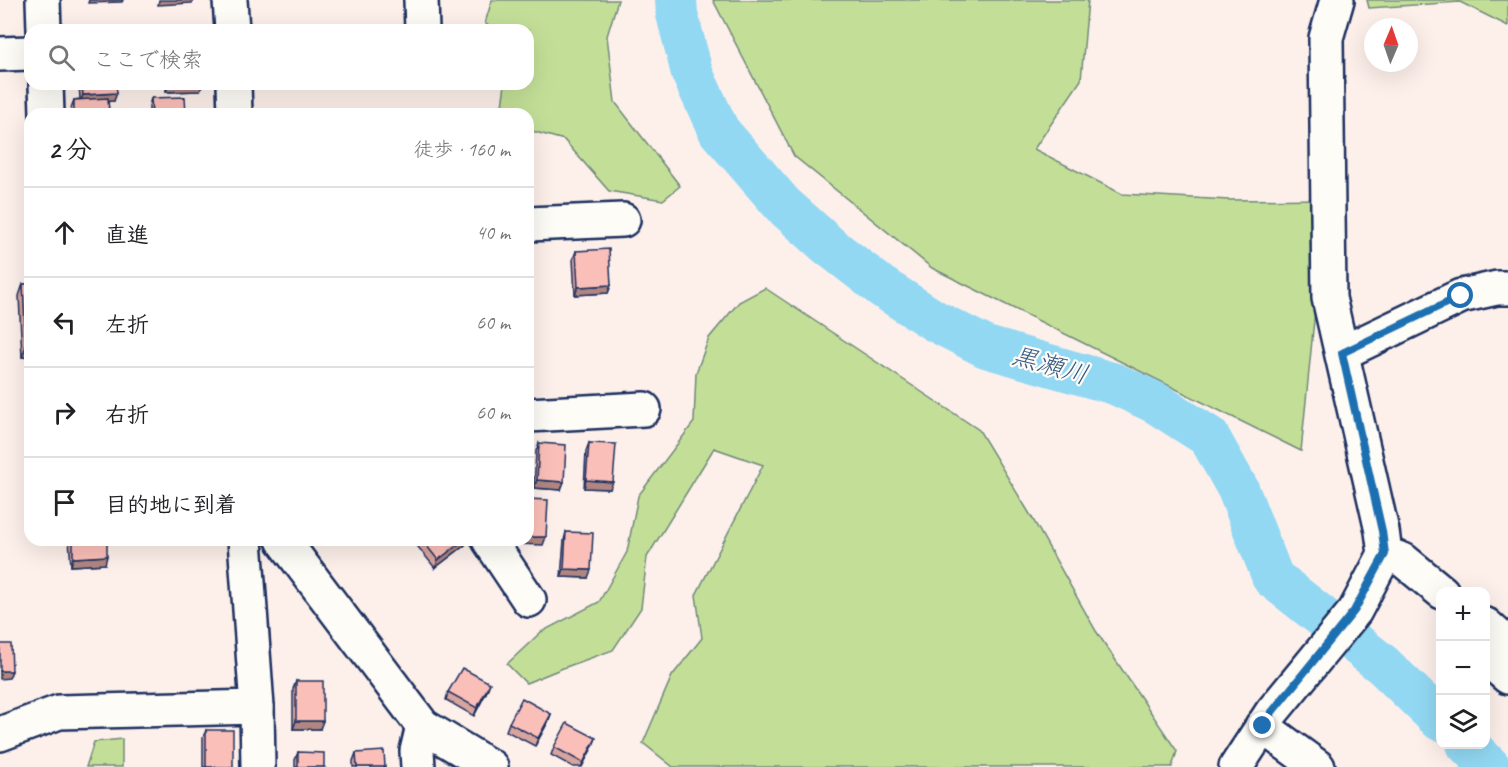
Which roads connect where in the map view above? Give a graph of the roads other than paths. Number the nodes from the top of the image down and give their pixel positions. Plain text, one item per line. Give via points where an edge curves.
1 (43, 0) edge
2 (230, 0) edge
3 (421, 0) edge
4 (1337, 0) edge
5 (44, 24) edge
6 (232, 24) edge
7 (422, 24) edge
8 (24, 52) edge
9 (0, 54) edge
10 (46, 90) edge
11 (234, 90) edge
12 (47, 108) edge
13 (235, 108) edge
14 (623, 220) dead end
15 (534, 224) edge
16 (1508, 288) edge
17 (1342, 353) junction
18 (644, 409) dead end
19 (534, 415) edge
20 (245, 546) edge
21 (288, 546) edge
22 (493, 546) edge
23 (1381, 561) junction
24 (1437, 587) edge
25 (529, 600) dead end
26 (1491, 641) edge
27 (1508, 677) edge
28 (257, 707) junction
29 (1267, 719) junction
30 (423, 726) junction
31 (0, 734) edge
32 (258, 767) edge
33 (418, 767) edge
34 (490, 767) edge
35 (1236, 767) edge
36 (1318, 767) edge

1 - 5 street
2 - 6 street
3 - 7 street
4 - 17 street via 1326,38 1327,180 1329,298
8 - 9 street
10 - 12 street
11 - 13 street
14 - 15 street
16 - 17 street via 1461,296
17 - 23 street via 1382,531
18 - 19 street
20 - 28 street
21 - 30 street
22 - 25 street
23 - 24 street via 1403,560
23 - 29 street via 1354,611
26 - 27 street
28 - 31 street via 59,712
28 - 32 street
29 - 35 street
29 - 36 street
30 - 33 street
30 - 34 street

